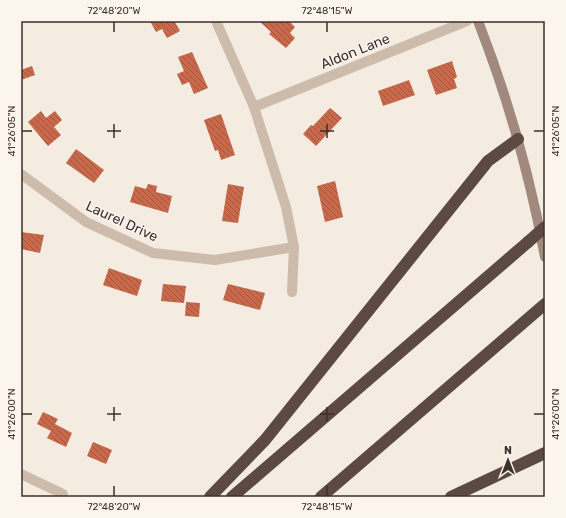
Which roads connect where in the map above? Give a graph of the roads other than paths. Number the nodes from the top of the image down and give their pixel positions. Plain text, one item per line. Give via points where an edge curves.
1 (216, 21) edge
2 (467, 21) edge
3 (478, 21) edge
4 (254, 107) junction
5 (518, 139) junction
6 (22, 177) edge
7 (545, 227) edge
8 (294, 247) junction
9 (545, 257) edge
10 (292, 292) dead end
11 (543, 306) edge
12 (545, 452) edge
13 (21, 474) edge
14 (63, 494) dead end
15 (210, 497) edge
16 (232, 497) edge
17 (321, 497) edge
18 (451, 497) edge

1 - 4 street
2 - 4 street, Aldon Lane
3 - 5 main road
4 - 8 street via 286,207
5 - 9 main road
5 - 15 highway via 488,161 273,430 246,462
6 - 8 street, Laurel Drive via 86,222 153,253 216,260
7 - 16 highway, bridge
8 - 10 street
11 - 17 highway
12 - 18 highway
13 - 14 street

